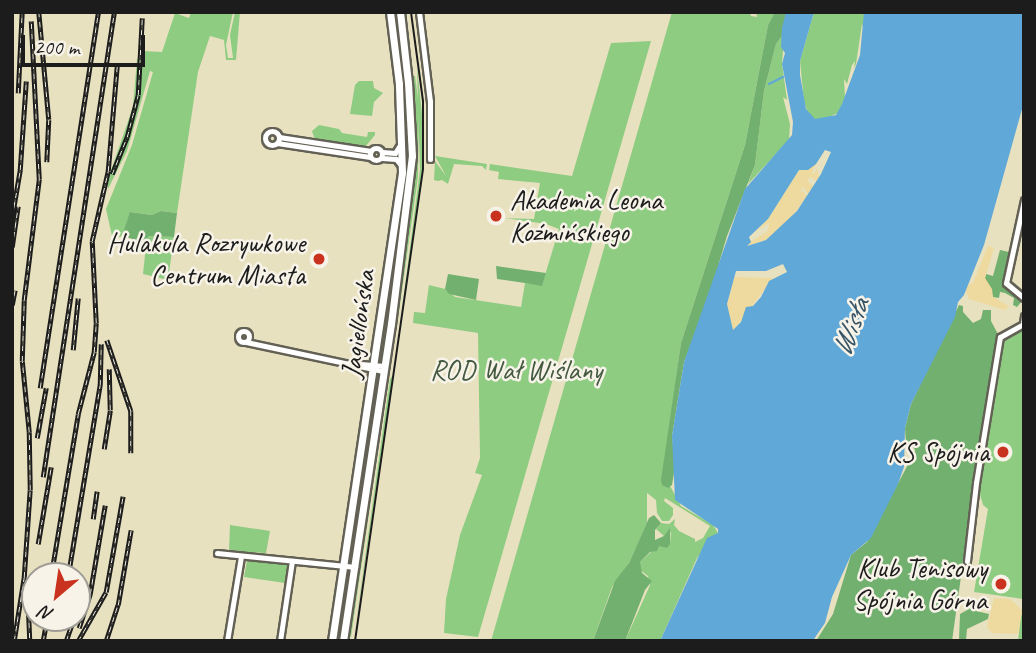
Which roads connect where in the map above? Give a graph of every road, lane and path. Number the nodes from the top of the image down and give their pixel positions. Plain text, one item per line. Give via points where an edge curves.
1 (390, 12) edge
2 (400, 12) edge
3 (419, 12) edge
4 (402, 139) junction
5 (278, 140) dead end
6 (370, 154) junction
7 (382, 155) junction
8 (430, 159) dead end
9 (402, 172) junction
10 (1024, 200) edge
11 (1024, 298) edge
12 (1024, 316) edge
13 (246, 342) dead end
14 (373, 367) junction
15 (384, 369) junction
16 (217, 553) dead end
17 (241, 556) junction
18 (292, 561) junction
19 (967, 561) dead end
20 (343, 566) junction
21 (355, 567) junction
22 (227, 641) edge
23 (280, 641) edge
24 (332, 641) edge
25 (343, 641) edge

1 - 4 main road, Jagiellońska
2 - 15 main road, Jagiellońska via 412,156
3 - 8 street via 430,101
4 - 7 street via 396,153
4 - 9 main road, Jagiellońska
5 - 6 street
6 - 7 street via 376,148
6 - 7 street via 376,161
7 - 9 street via 397,159
9 - 14 main road, Jagiellońska
10 - 11 street via 1006,283
12 - 19 street via 1023,324 1000,337
13 - 14 street
14 - 15 street
14 - 20 main road, Jagiellońska
15 - 21 main road, Jagiellońska
16 - 17 street
17 - 18 street
17 - 22 street
18 - 20 street
18 - 23 street
20 - 21 street
20 - 24 main road, Jagiellońska
21 - 25 main road, Jagiellońska

